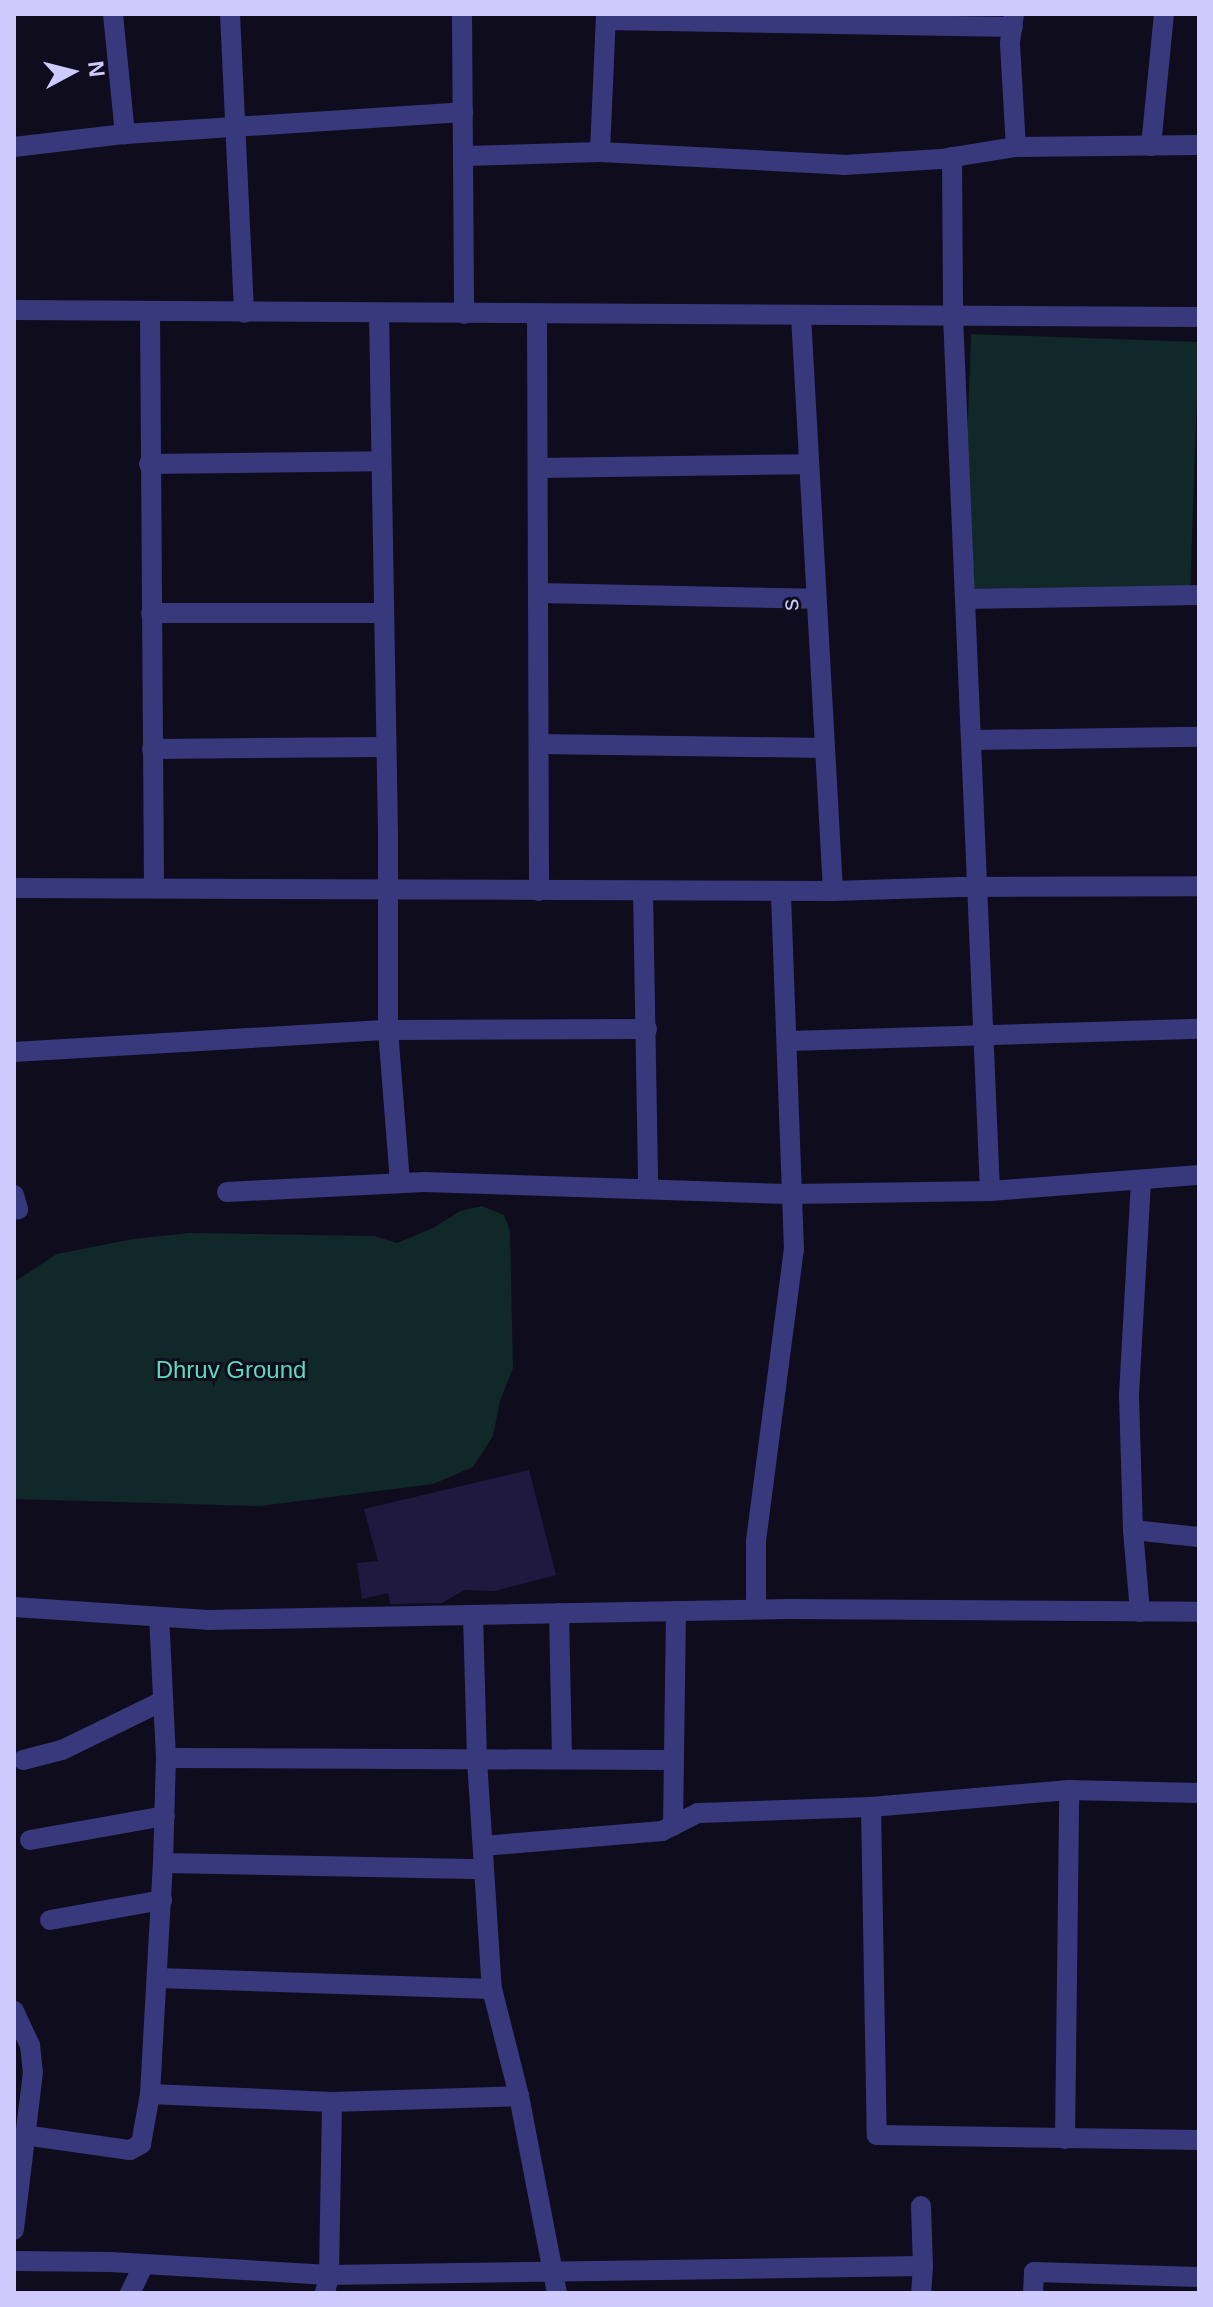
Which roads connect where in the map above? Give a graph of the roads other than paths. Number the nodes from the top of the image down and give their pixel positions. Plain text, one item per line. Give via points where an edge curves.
1 (113, 14) edge
2 (230, 14) edge
3 (462, 14) edge
4 (1164, 14) edge
5 (606, 17) edge
6 (1014, 20) edge
7 (463, 112) junction
8 (235, 127) junction
9 (125, 134) junction
10 (1199, 145) edge
11 (1151, 146) junction
12 (14, 147) edge
13 (1016, 147) junction
14 (600, 152) junction
15 (464, 156) junction
16 (952, 157) junction
17 (14, 310) edge
18 (150, 312) junction
19 (244, 313) junction
20 (379, 313) junction
21 (464, 314) junction
22 (537, 314) junction
23 (801, 315) junction
24 (953, 316) junction
25 (1199, 317) edge
26 (380, 461) junction
27 (149, 464) junction
28 (809, 464) junction
29 (538, 468) junction
30 (538, 593) junction
31 (1199, 595) edge
32 (816, 599) junction
33 (967, 599) junction
34 (151, 613) junction
35 (382, 613) junction
36 (1199, 737) edge
37 (973, 740) junction
38 (539, 744) junction
39 (385, 747) junction
40 (825, 748) junction
41 (152, 749) junction
42 (1199, 886) edge
43 (977, 887) junction
44 (14, 888) edge
45 (154, 888) junction
46 (387, 890) junction
47 (539, 891) junction
48 (643, 891) junction
49 (781, 891) junction
50 (833, 891) junction
51 (647, 1029) junction
52 (1199, 1029) edge
53 (388, 1030) junction
54 (981, 1035) junction
55 (789, 1041) junction
56 (14, 1052) edge
57 (1199, 1175) edge
58 (1141, 1180) junction
59 (400, 1183) junction
60 (648, 1187) junction
61 (990, 1191) junction
62 (227, 1192) dead end
63 (793, 1194) junction
64 (1133, 1530) junction
65 (1199, 1537) edge
66 (14, 1607) edge
67 (756, 1609) junction
68 (676, 1611) junction
69 (1140, 1612) junction
70 (1199, 1612) edge
71 (559, 1613) junction
72 (473, 1615) junction
73 (159, 1617) junction
74 (163, 1701) junction
75 (166, 1758) junction
76 (562, 1759) junction
77 (23, 1760) dead end
78 (477, 1760) junction
79 (672, 1760) junction
80 (1069, 1790) junction
81 (1199, 1793) edge
82 (871, 1807) junction
83 (165, 1816) junction
84 (673, 1826) junction
85 (30, 1840) dead end
86 (483, 1846) junction
87 (163, 1863) junction
88 (484, 1869) junction
89 (162, 1900) junction
90 (50, 1920) dead end
91 (158, 1978) junction
92 (492, 1989) junction
93 (14, 2011) edge
94 (23, 2071) edge
95 (150, 2094) junction
96 (519, 2096) junction
97 (332, 2102) junction
98 (24, 2135) junction
99 (1065, 2139) junction
100 (1199, 2140) edge
101 (921, 2206) dead end
102 (14, 2230) edge
103 (14, 2261) edge
104 (144, 2264) junction
105 (923, 2266) junction
106 (554, 2269) junction
107 (1199, 2277) edge
108 (327, 2284) edge
109 (130, 2293) edge
110 (557, 2293) edge
111 (921, 2293) edge
112 (1033, 2293) edge

1 - 9 street
2 - 8 street
3 - 7 street
4 - 11 street
5 - 6 street
5 - 14 street
6 - 13 street via 1010,44
7 - 8 street
7 - 15 street
8 - 9 street
8 - 19 street
9 - 12 street
10 - 11 street
11 - 13 street
13 - 16 street
14 - 15 street
14 - 16 street via 844,165
15 - 21 street
16 - 24 street
17 - 18 street
18 - 19 street
18 - 27 street
19 - 20 street
20 - 21 street
20 - 26 street
21 - 22 street
22 - 23 street
22 - 29 street
23 - 24 street
23 - 28 street, s
24 - 25 street
24 - 33 street
26 - 27 street
26 - 35 street
27 - 34 street
28 - 29 street
28 - 32 street, s
29 - 30 street
30 - 32 street
30 - 38 street
31 - 33 street
32 - 40 street, s
33 - 37 street
34 - 35 street
34 - 41 street
35 - 39 street
36 - 37 street
37 - 43 street
38 - 40 street
38 - 47 street
39 - 41 street
39 - 46 street
40 - 50 street, s
41 - 45 street
42 - 43 street
43 - 50 street
43 - 54 street
44 - 45 street
45 - 46 street
46 - 47 street
46 - 53 street
47 - 48 street
48 - 49 street
48 - 51 street
49 - 50 street
49 - 55 street
51 - 53 street
51 - 60 street
52 - 54 street
53 - 56 street
53 - 59 street
54 - 55 street
54 - 61 street
55 - 63 street
57 - 58 street
58 - 61 street
58 - 64 street via 1129,1395
59 - 60 street
59 - 62 street
60 - 63 street
61 - 63 street
63 - 67 street via 794,1250 756,1541
64 - 65 street
64 - 69 street
66 - 73 street
67 - 68 street
67 - 69 street
68 - 71 street
68 - 79 street
69 - 70 street
71 - 72 street
71 - 76 street
72 - 73 street
72 - 78 street
73 - 74 street
74 - 75 street
74 - 77 street via 62,1750
75 - 78 street
75 - 83 street
76 - 78 street
76 - 79 street
78 - 86 street
79 - 84 street
80 - 81 street
80 - 82 street
80 - 99 street
82 - 84 street via 698,1813
82 - 99 street via 877,2135
83 - 85 street
83 - 87 street
84 - 86 street
86 - 88 street
87 - 88 street
87 - 89 street
88 - 92 street
89 - 90 street
89 - 91 street
91 - 92 street
91 - 95 street
92 - 96 street
93 - 94 street via 30,2045
94 - 98 street
95 - 97 street
95 - 98 street via 137,2149
96 - 97 street
96 - 106 street
97 - 108 street
98 - 102 street
99 - 100 street
101 - 105 street
103 - 104 street
104 - 108 street
104 - 109 street
105 - 106 street
105 - 111 street
106 - 108 street
106 - 110 street
107 - 112 street via 1034,2272

